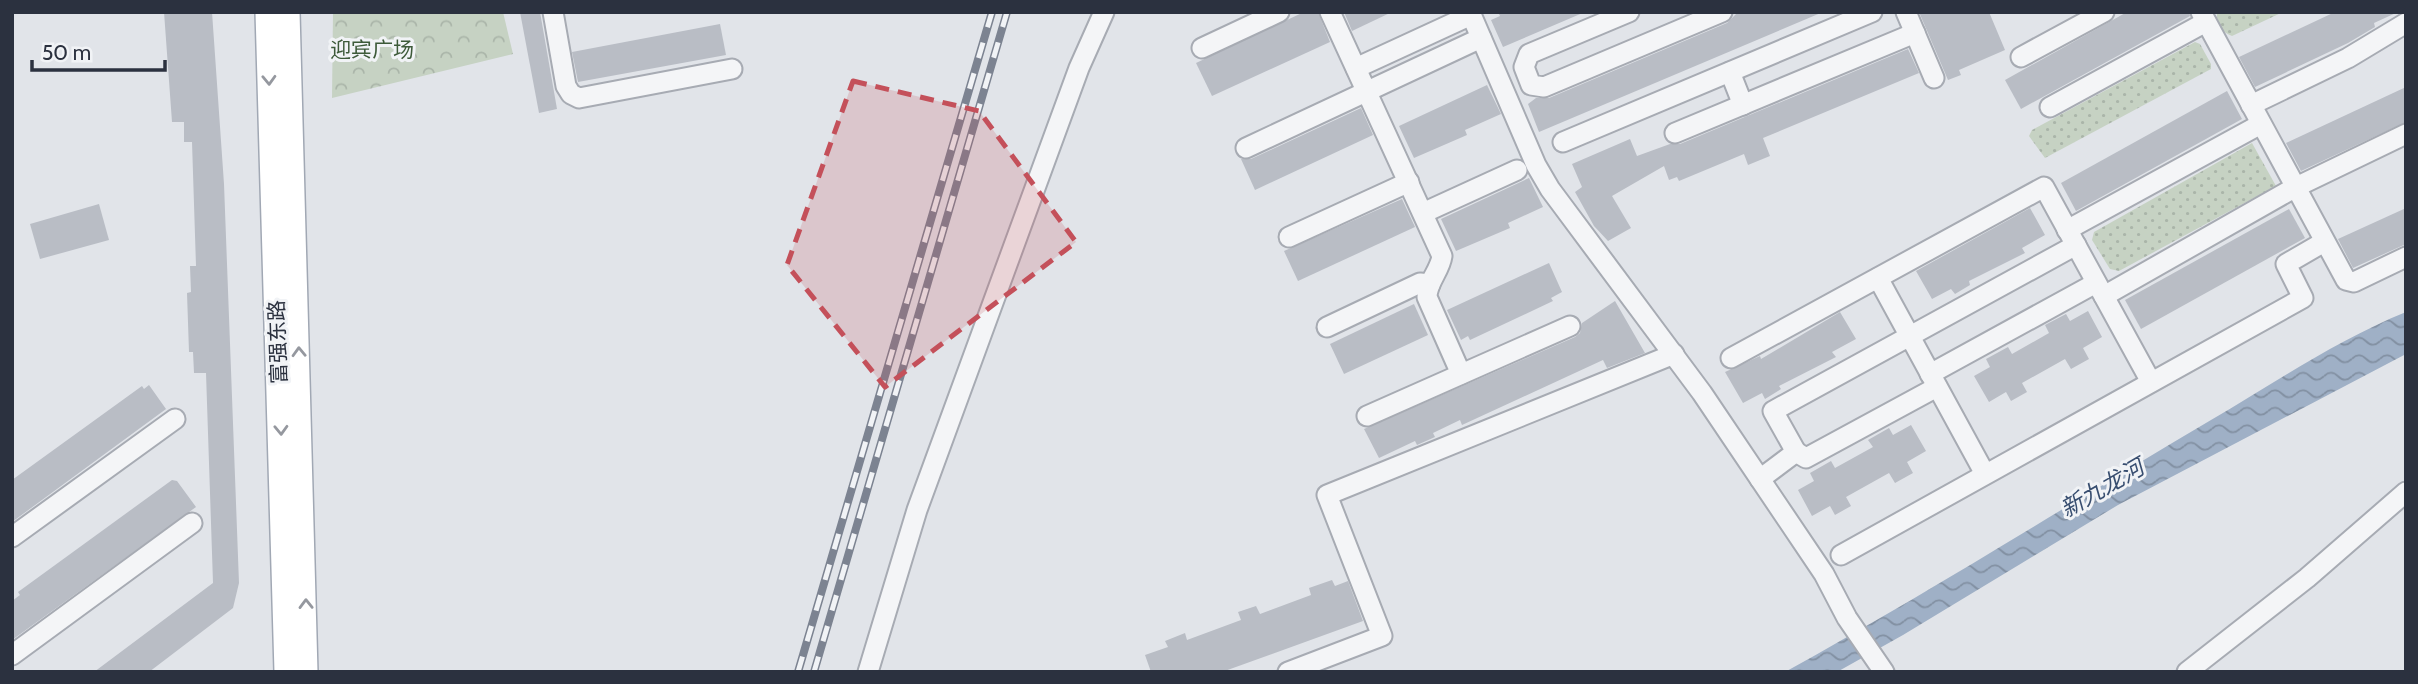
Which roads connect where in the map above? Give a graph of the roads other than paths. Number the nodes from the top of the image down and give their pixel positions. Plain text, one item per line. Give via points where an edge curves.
1 (267, 12) edge
2 (288, 12) edge
3 (1104, 12) edge
4 (1279, 12) edge
5 (1330, 12) edge
6 (1629, 12) edge
7 (1722, 12) edge
8 (1872, 12) edge
9 (1906, 12) edge
10 (2104, 12) edge
11 (559, 13) edge
12 (1471, 14) edge
13 (2204, 17) edge
14 (2406, 23) edge
15 (1915, 33) junction
16 (1481, 38) junction
17 (1202, 48) dead end
18 (2021, 57) dead end
19 (1356, 68) junction
20 (732, 69) dead end
21 (1730, 72) junction
22 (1934, 78) dead end
23 (1367, 92) junction
24 (1743, 105) junction
25 (2250, 105) junction
26 (2050, 107) dead end
27 (2261, 124) junction
28 (1675, 133) dead end
29 (2406, 134) edge
30 (1563, 142) dead end
31 (1246, 148) dead end
32 (1517, 170) dead end
33 (1409, 182) junction
34 (2294, 188) junction
35 (1423, 213) junction
36 (1289, 237) dead end
37 (2071, 237) junction
38 (2324, 242) junction
39 (2406, 257) edge
40 (1878, 278) junction
41 (1430, 284) junction
42 (2100, 289) junction
43 (1570, 326) dead end
44 (1327, 327) dead end
45 (1909, 336) junction
46 (1674, 354) junction
47 (1731, 358) dead end
48 (1461, 374) junction
49 (1934, 381) junction
50 (2151, 382) junction
51 (1367, 416) dead end
52 (175, 419) dead end
53 (1796, 452) junction
54 (1985, 474) junction
55 (1760, 479) junction
56 (2406, 492) edge
57 (192, 523) dead end
58 (12, 537) edge
59 (1841, 555) dead end
60 (12, 655) edge
61 (1881, 668) edge
62 (286, 672) edge
63 (306, 672) edge
64 (868, 672) edge
65 (1288, 672) edge
66 (2188, 672) edge

1 -> 62 main road, 富强东路
63 -> 2 main road, 富强东路
3 - 64 street via 917,510
4 - 17 street
5 - 19 street
6 - 7 street via 1529,54 1524,67 1531,85 1544,87
8 - 21 street
9 - 15 street
10 - 18 street
11 - 20 street via 566,86 579,98
12 - 16 street
12 - 19 street
13 - 25 street
13 - 26 street
14 - 25 street via 2348,58
15 - 22 street
15 - 24 street
16 - 23 street
16 - 46 street via 1550,189
19 - 23 street
21 - 24 street
21 - 30 street
23 - 31 street
23 - 33 street
24 - 28 street
25 - 27 street
27 - 34 street
27 - 37 street
29 - 34 street
32 - 35 street
33 - 35 street
33 - 36 street
34 - 38 street
34 - 42 street
35 - 41 street via 1442,256
37 - 40 street via 2044,187
37 - 42 street
37 - 45 street
38 - 39 street via 2346,280 2354,282
38 - 50 street via 2286,264 2303,298
40 - 45 street
40 - 47 street
41 - 44 street via 1420,284
41 - 48 street via 1427,297
42 - 49 street
42 - 50 street
43 - 48 street
45 - 49 street
45 - 53 street via 1773,411
46 - 55 street
46 - 65 street via 1327,495 1381,636
48 - 51 street
49 - 53 street via 1807,458
49 - 54 street
50 - 54 street
52 - 58 street
53 - 55 street
54 - 59 street
55 - 61 street
56 - 66 street
57 - 60 street

